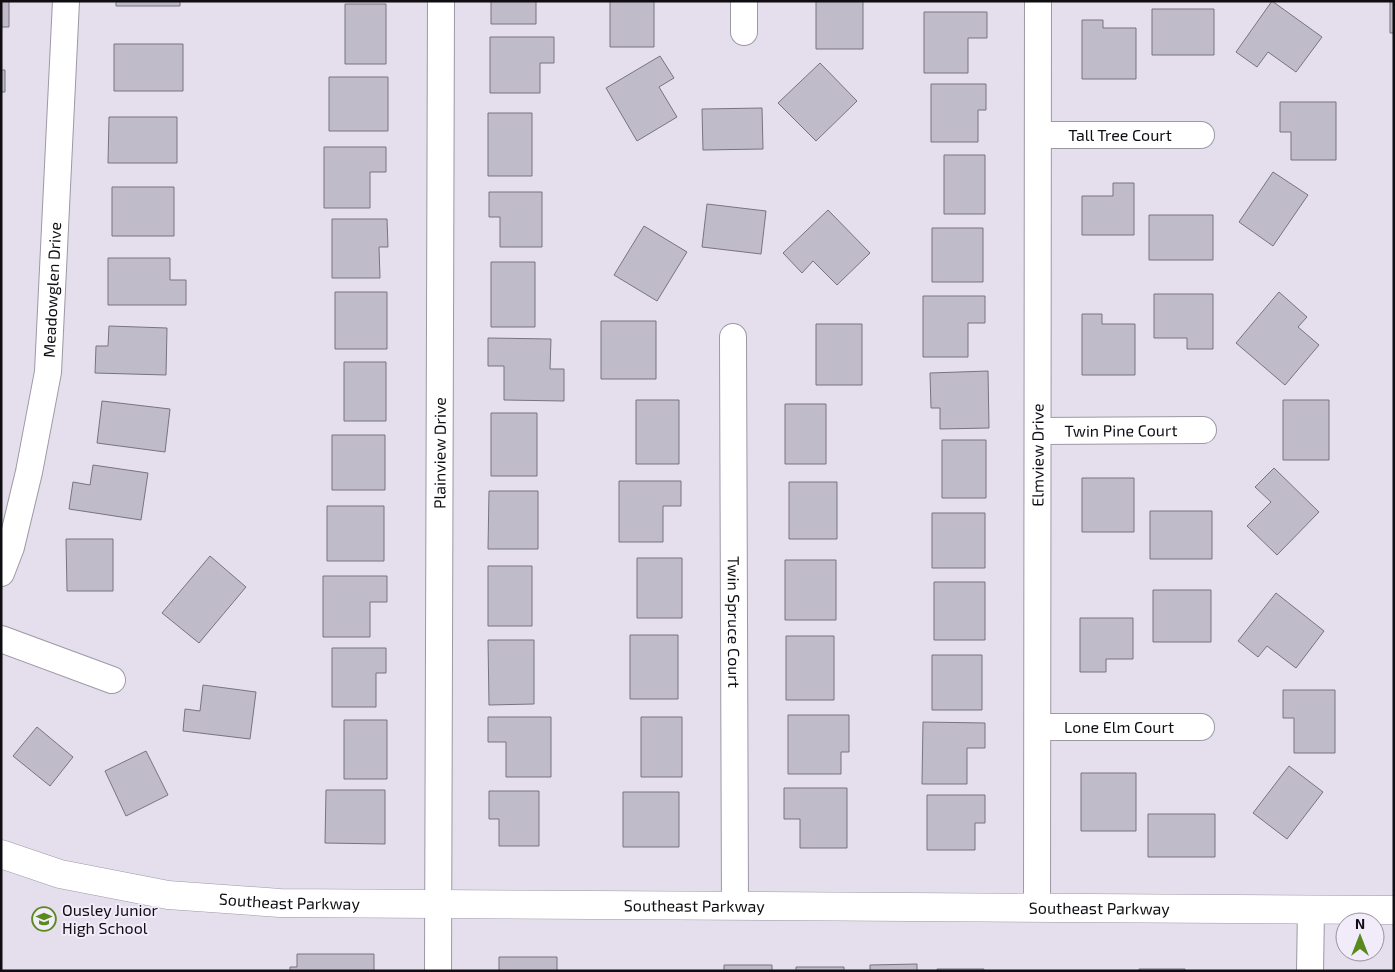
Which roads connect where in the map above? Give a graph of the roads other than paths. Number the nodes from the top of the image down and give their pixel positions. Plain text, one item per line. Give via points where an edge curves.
1 (66, 1) edge
2 (441, 1) edge
3 (744, 1) edge
4 (1038, 1) edge
5 (744, 32) dead end
6 (1039, 135) junction
7 (1200, 136) dead end
8 (733, 337) dead end
9 (1203, 430) dead end
10 (1039, 431) junction
11 (1, 573) edge
12 (1, 639) edge
13 (112, 680) dead end
14 (1038, 727) junction
15 (1201, 727) dead end
16 (1, 854) edge
17 (439, 905) junction
18 (735, 906) junction
19 (1037, 907) junction
20 (1312, 910) junction
21 (1394, 910) edge
22 (438, 971) edge
23 (1310, 971) edge

1 - 11 street, Meadowglen Drive via 48,372 29,472 11,547
2 - 17 street, Plainview Drive
3 - 5 street
4 - 6 street, Elmview Drive
6 - 7 street, Tall Tree Court
6 - 10 street, Elmview Drive
8 - 18 street, Twin Spruce Court
9 - 10 street, Twin Pine Court
10 - 14 street, Elmview Drive
12 - 13 street
14 - 15 street, Lone Elm Court
14 - 19 street, Elmview Drive
16 - 17 street, Southeast Parkway via 60,874 168,895 280,903
17 - 18 street, Southeast Parkway
17 - 22 street, Plainview Drive
18 - 19 street, Southeast Parkway
19 - 20 street, Southeast Parkway
20 - 21 street, Southeast Parkway
20 - 23 street

